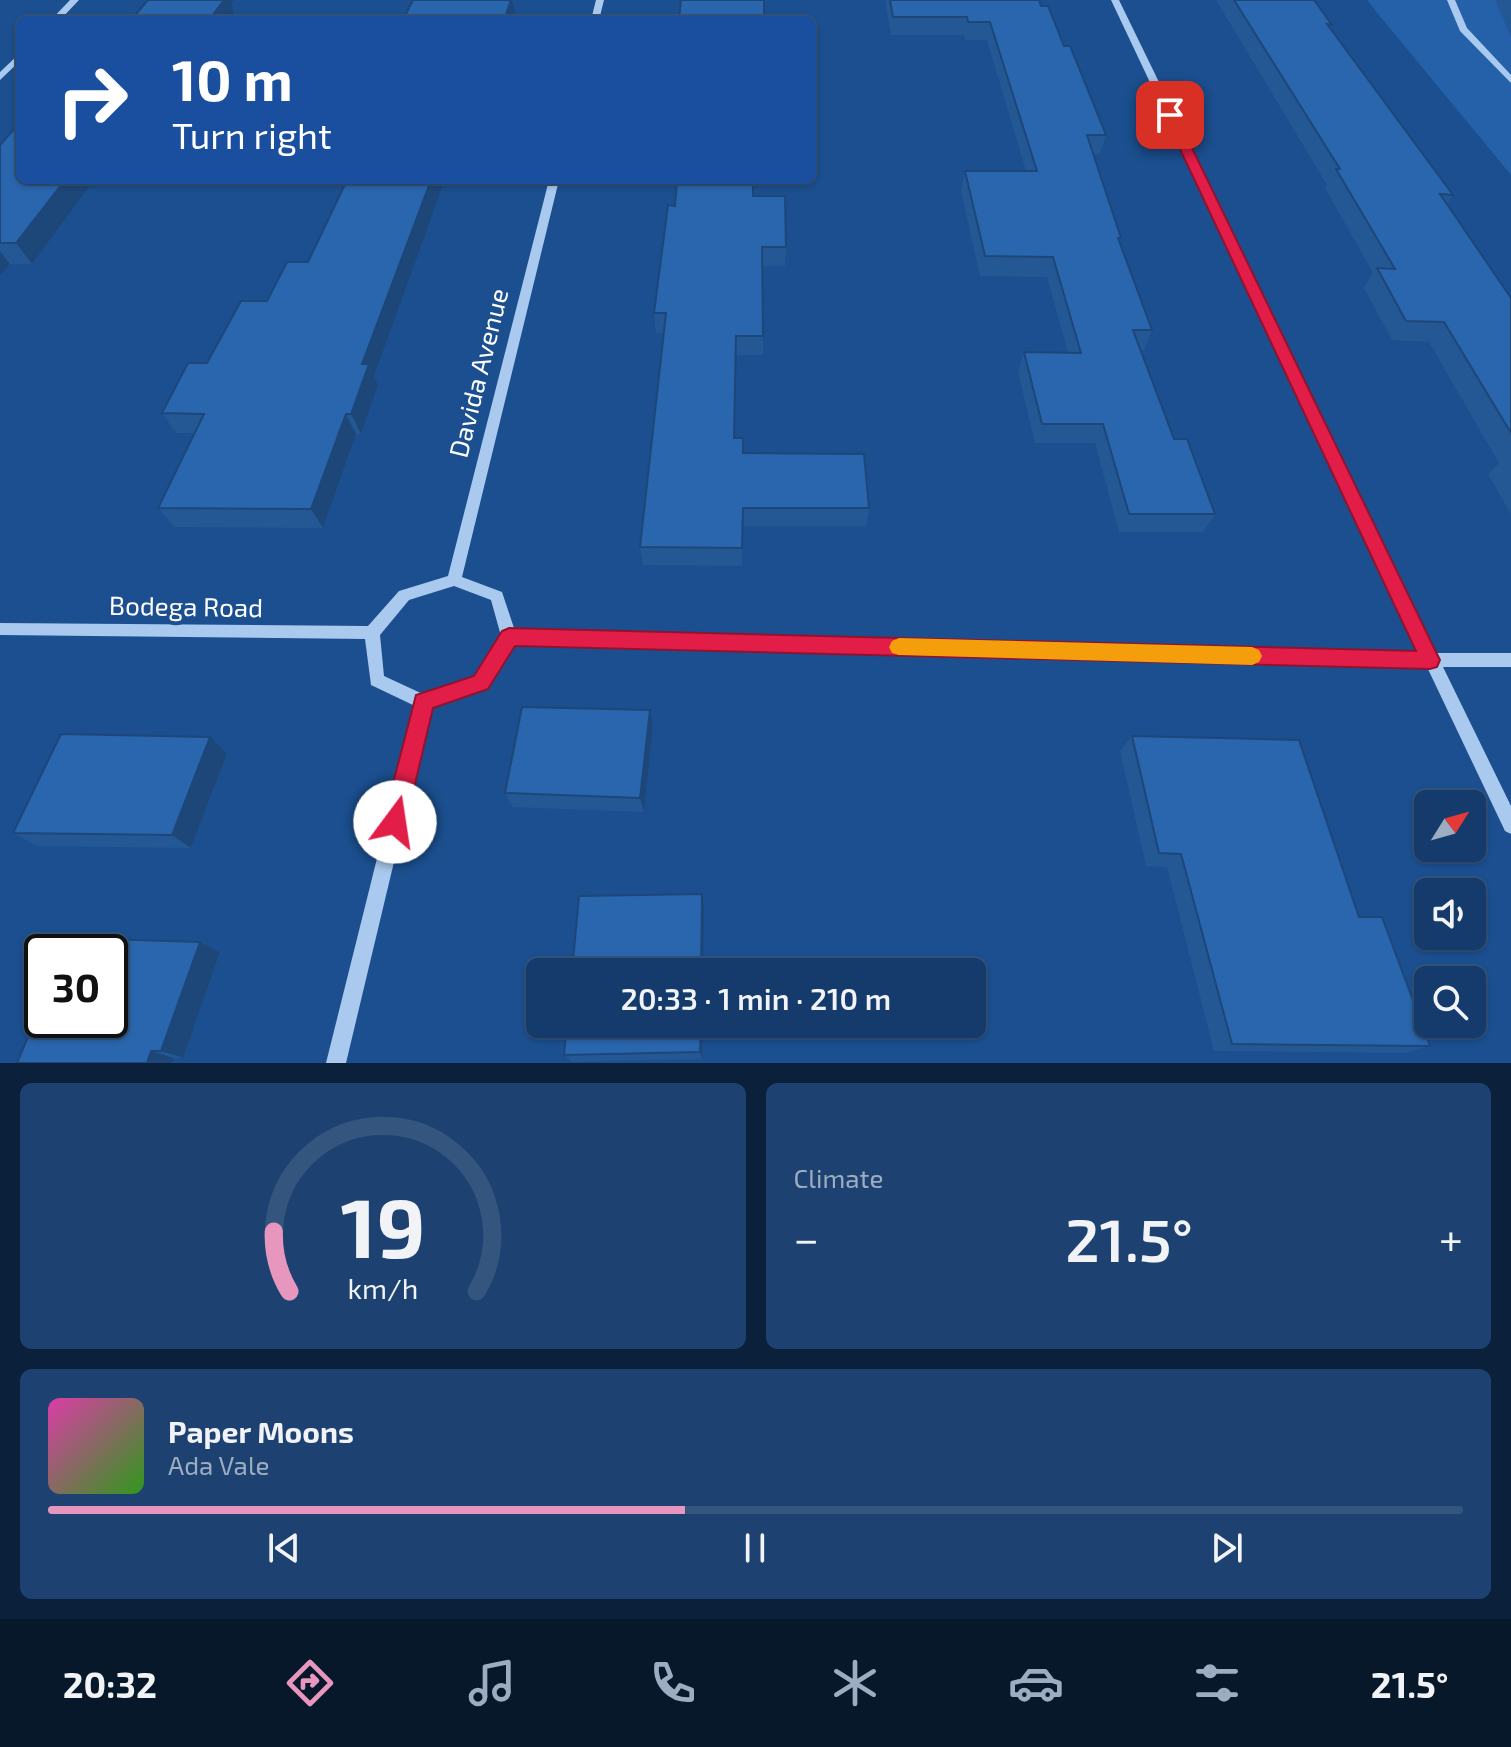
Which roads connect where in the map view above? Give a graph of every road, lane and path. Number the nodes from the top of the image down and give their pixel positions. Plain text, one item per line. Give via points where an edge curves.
1 (75, 0) edge
2 (1115, 0) edge
3 (1451, 0) edge
4 (59, 16) edge
5 (16, 60) edge
6 (0, 77) edge
7 (1511, 80) edge
8 (553, 184) edge
9 (454, 580) junction
10 (0, 629) edge
11 (372, 633) junction
12 (509, 637) junction
13 (1430, 660) junction
14 (1511, 660) edge
15 (424, 702) junction
16 (1511, 825) edge
17 (336, 1063) edge

1 - 4 street
2 - 13 street
3 - 7 street via 1463,29
5 - 6 street
8 - 9 street, Davida Avenue
9 - 11 street via 404,595
9 - 12 street via 497,596
10 - 11 street, Bodega Road
11 - 15 street via 377,680
12 - 13 street
12 - 15 street via 481,682
13 - 14 street
13 - 16 street
15 - 17 street

